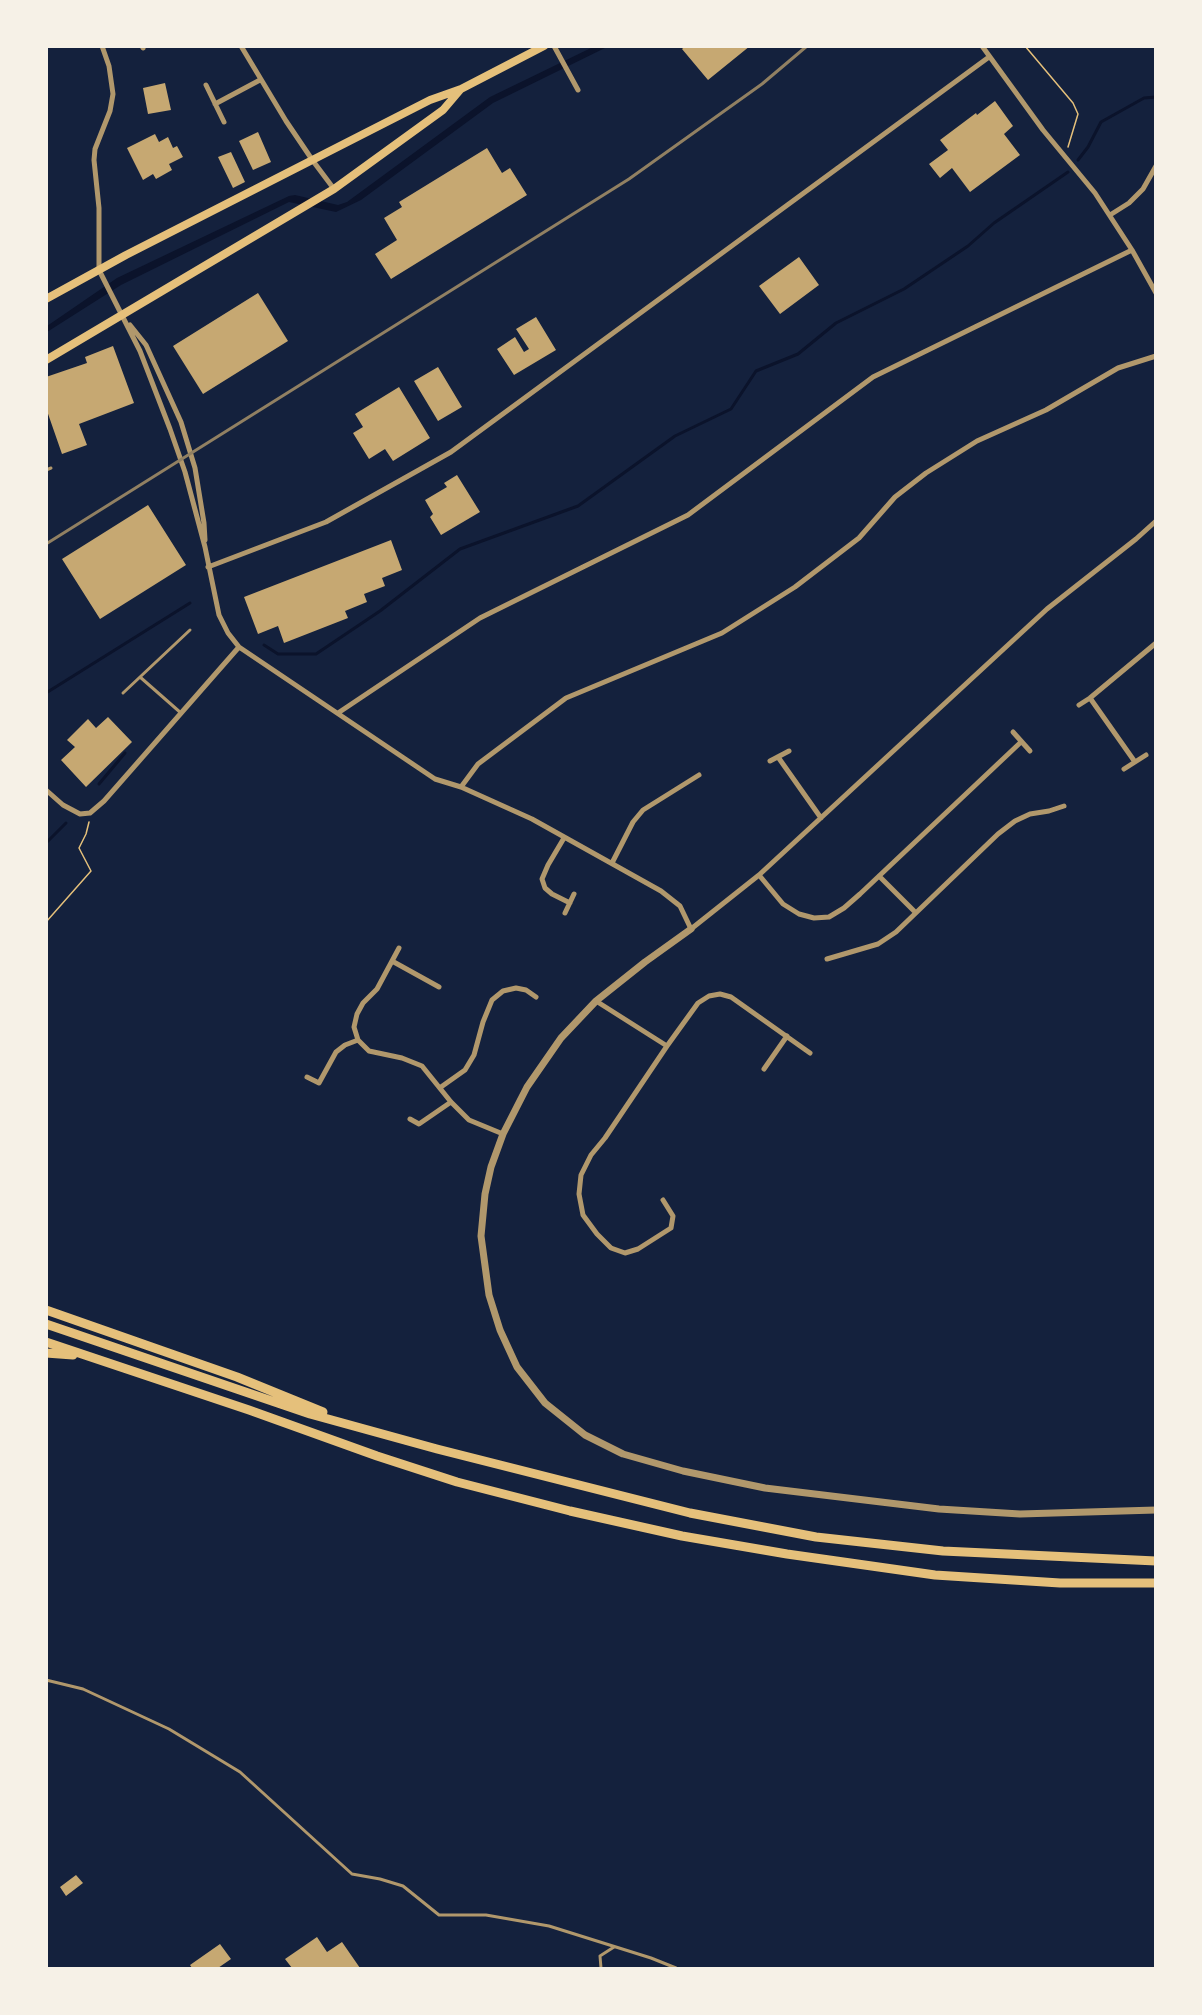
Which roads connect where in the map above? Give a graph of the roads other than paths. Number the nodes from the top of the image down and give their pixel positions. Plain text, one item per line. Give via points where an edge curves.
1 (102, 46) edge
2 (241, 46) edge
3 (544, 46) edge
4 (554, 46) edge
5 (982, 46) edge
6 (989, 57) junction
7 (260, 80) junction
8 (206, 85) dead end
9 (461, 89) junction
10 (578, 90) dead end
11 (215, 104) junction
12 (224, 122) dead end
13 (313, 161) junction
14 (1155, 166) edge
15 (334, 189) junction
16 (1110, 215) junction
17 (1132, 250) junction
18 (99, 270) junction
19 (1155, 293) edge
20 (46, 299) edge
21 (122, 314) junction
22 (1155, 356) edge
23 (46, 360) edge
24 (1155, 521) edge
25 (205, 547) junction
26 (208, 567) junction
27 (190, 630) dead end
28 (1155, 643) edge
29 (240, 647) junction
30 (140, 677) junction
31 (123, 693) dead end
32 (1090, 698) junction
33 (1079, 705) dead end
34 (339, 712) junction
35 (181, 713) junction
36 (1013, 732) dead end
37 (1020, 742) junction
38 (789, 751) dead end
39 (1030, 751) dead end
40 (1146, 755) dead end
41 (778, 757) junction
42 (770, 761) dead end
43 (1135, 762) junction
44 (1124, 769) dead end
45 (699, 775) dead end
46 (461, 788) junction
47 (46, 790) edge
48 (1064, 806) dead end
49 (821, 818) junction
50 (564, 838) junction
51 (612, 864) junction
52 (759, 875) junction
53 (879, 876) junction
54 (574, 894) dead end
55 (570, 903) junction
56 (915, 912) junction
57 (565, 913) dead end
58 (691, 929) junction
59 (399, 948) dead end
60 (827, 959) dead end
61 (392, 961) junction
62 (439, 987) dead end
63 (536, 997) dead end
64 (596, 1001) junction
65 (787, 1036) junction
66 (358, 1040) junction
67 (666, 1046) junction
68 (810, 1053) dead end
69 (764, 1069) dead end
70 (307, 1077) dead end
71 (441, 1087) junction
72 (450, 1102) junction
73 (410, 1119) dead end
74 (503, 1134) junction
75 (663, 1200) dead end
76 (46, 1310) edge
77 (46, 1324) edge
78 (46, 1342) edge
79 (46, 1353) edge
80 (88, 1356) junction
81 (364, 1429) junction
82 (1155, 1510) edge
83 (1155, 1561) edge
84 (1155, 1583) edge
85 (46, 1680) edge
86 (615, 1947) junction
87 (601, 1968) edge
88 (676, 1968) edge

1 - 18 street via 113,94 94,160
2 - 7 street
3 - 9 main road
4 - 10 street
5 - 6 street
6 - 16 street
6 - 26 street via 451,452 326,522
7 - 11 street
7 - 13 street
8 - 11 street
9 - 13 main road via 430,99
9 - 15 main road via 443,110
11 - 12 street
13 - 15 street
13 - 18 main road
14 - 16 street via 1143,189
15 - 21 main road
16 - 17 street
17 - 19 street
17 - 34 street via 873,377 688,515 480,618
18 - 20 main road
18 - 21 street
21 - 23 main road
21 - 25 street via 170,429
21 - 25 street via 146,345 181,422 195,468
22 - 46 street via 1118,368 926,472 895,497 859,538 795,586 722,633 566,698 478,765
24 - 49 street via 1047,609
25 - 26 street
26 - 29 street via 219,615
27 - 30 lane
28 - 32 street
29 - 34 street
29 - 35 street
30 - 31 lane
30 - 35 lane
32 - 33 street
32 - 43 street
34 - 46 street via 435,779
35 - 47 street via 105,801 90,813 80,814
36 - 37 street
37 - 39 street
37 - 53 street
38 - 41 street
40 - 43 street
41 - 42 street
41 - 49 street
43 - 44 street
45 - 51 street via 643,810
46 - 50 street via 532,819
48 - 56 street via 1015,821
49 - 52 street
50 - 51 street
50 - 55 street via 542,879 545,888
51 - 58 street via 680,906
52 - 53 street via 783,904 814,918 829,917 844,908
52 - 58 street
53 - 56 street
54 - 55 street
55 - 57 street
56 - 60 street via 878,944
58 - 64 street
59 - 61 street
61 - 62 street
61 - 66 street via 357,1014 354,1028
63 - 71 street via 516,988 502,991 492,1000 474,1055 465,1070
64 - 67 street
64 - 74 street via 547,1058
65 - 67 street via 731,997 720,994 698,1003
65 - 68 street
65 - 69 street
66 - 70 street via 336,1052 319,1083
66 - 71 street via 369,1051 423,1066
67 - 75 street via 591,1155 581,1175 579,1194 583,1215 597,1234 611,1248 625,1253 671,1228 673,1216
71 - 72 street
72 - 73 street via 419,1124
72 - 74 street via 469,1120
74 - 82 street via 484,1194 481,1236 489,1295 517,1367 545,1403 585,1435 623,1454 683,1471 844,1499 1020,1514
76 - 81 highway via 237,1377
77 - 81 highway
78 - 80 highway
79 - 80 highway
80 - 84 highway via 457,1482 682,1536 935,1575 1060,1583
81 - 83 highway via 690,1513 816,1537 943,1551
85 - 86 lane via 83,1689 169,1729 240,1772 352,1874 403,1886 439,1915 486,1915 517,1920
86 - 87 lane via 600,1956
86 - 88 lane

